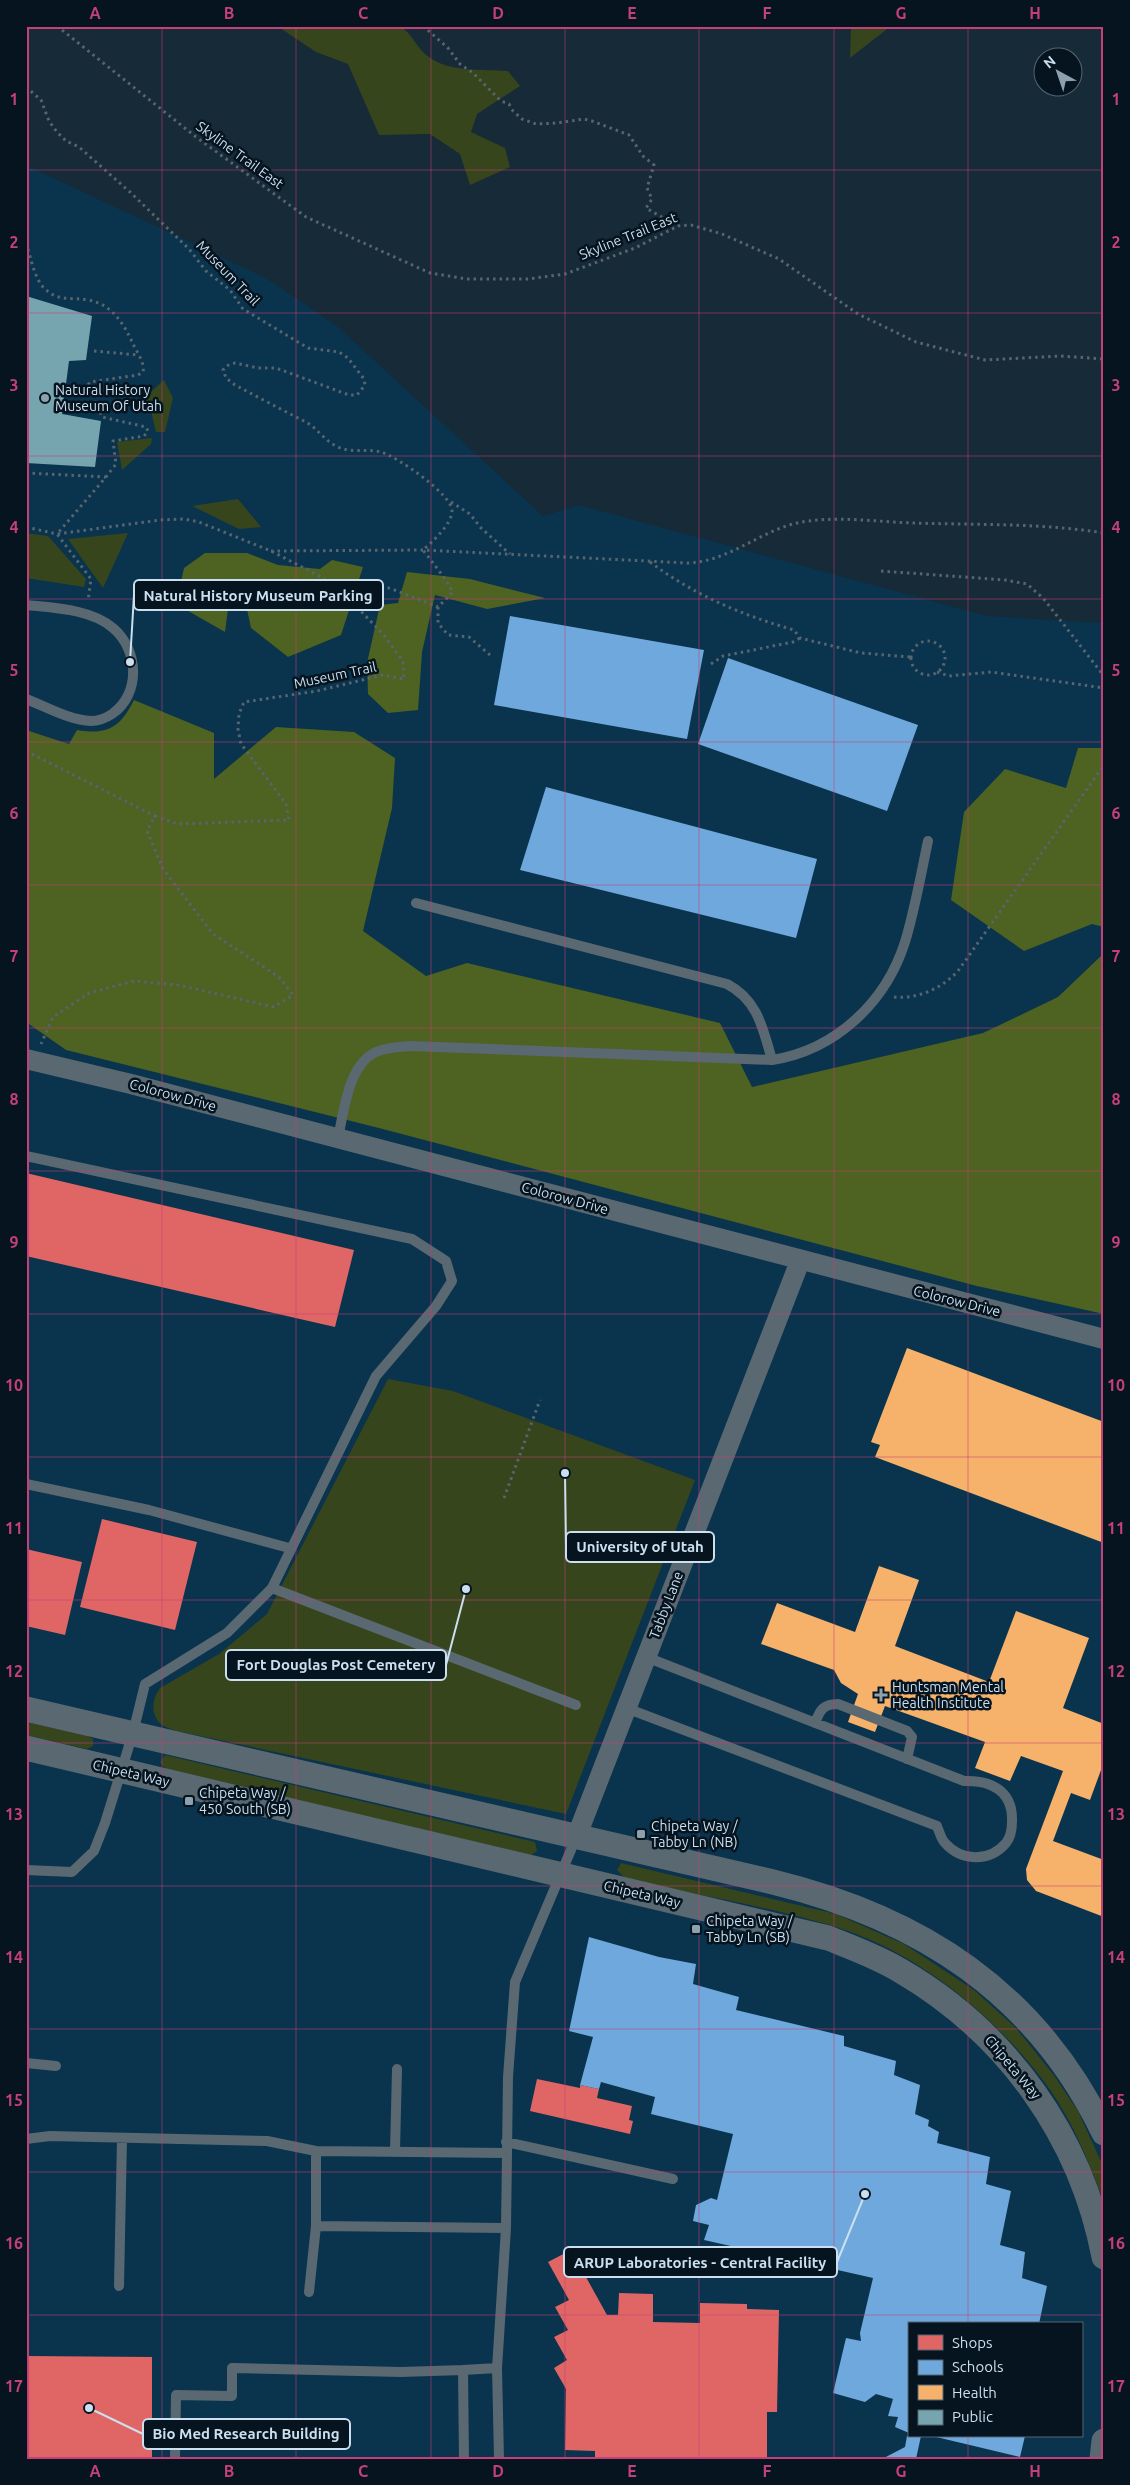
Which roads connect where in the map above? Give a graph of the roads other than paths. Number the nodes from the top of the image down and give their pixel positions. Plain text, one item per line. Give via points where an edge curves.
1 (26, 605) edge
2 (26, 699) edge
3 (928, 841) dead end
4 (416, 903) dead end
5 (29, 1060) edge
6 (772, 1060) junction
7 (338, 1138) junction
8 (26, 1156) edge
9 (800, 1261) junction
10 (1104, 1339) edge
11 (26, 1484) edge
12 (289, 1548) junction
13 (272, 1588) junction
14 (646, 1657) junction
15 (576, 1705) dead end
16 (626, 1708) junction
17 (26, 1709) edge
18 (816, 1723) junction
19 (133, 1733) junction
20 (26, 1748) edge
21 (907, 1759) junction
22 (122, 1770) junction
23 (576, 1838) junction
24 (26, 1870) edge
25 (560, 1874) junction
26 (26, 2063) edge
27 (56, 2066) dead end
28 (397, 2069) dead end
29 (1104, 2133) edge
30 (122, 2138) junction
31 (26, 2139) edge
32 (506, 2148) junction
33 (316, 2150) junction
34 (395, 2151) junction
35 (673, 2179) dead end
36 (316, 2226) junction
37 (506, 2228) junction
38 (1104, 2256) edge
39 (119, 2286) dead end
40 (309, 2292) dead end
41 (497, 2368) junction
42 (463, 2370) junction
43 (1104, 2441) edge
44 (175, 2459) edge
45 (464, 2459) edge
46 (500, 2459) edge
47 (1102, 2459) edge

1 - 2 lane via 86,614 114,629 133,659 131,692 119,709 107,717 93,721 75,718
3 - 6 lane via 905,942 878,995 860,1017 841,1032 793,1057
4 - 6 lane via 727,984 754,1006 762,1022
5 - 7 street, Colorow Drive
6 - 7 lane via 411,1046 387,1048 367,1058 359,1067 348,1093
7 - 9 street, Colorow Drive
8 - 12 lane via 412,1239 446,1261 452,1281 436,1306 376,1376
9 - 10 street, Colorow Drive
9 - 14 street, Tabby Lane
11 - 12 lane via 150,1510
12 - 13 lane
13 - 15 lane
13 - 19 lane via 227,1632 145,1684
14 - 16 street, Tabby Lane
14 - 18 lane
16 - 21 lane via 937,1826 944,1842 960,1855 976,1858 994,1854 1006,1843 1012,1831 1013,1810 1005,1795 989,1783 964,1781
16 - 23 street, Tabby Lane
17 - 19 street
18 - 21 lane
18 - 21 lane via 823,1707 838,1704 907,1731 912,1738
19 - 22 lane
19 - 23 street
20 - 22 street, Chipeta Way
22 - 24 lane via 94,1851 72,1872
22 - 25 street, Chipeta Way
23 - 25 lane
23 - 29 street via 808,1891 880,1916 912,1932 975,1973 1030,2023 1075,2082
25 - 32 lane via 515,1982
25 - 38 street, Chipeta Way via 828,1938 900,1970 933,1991 992,2041 1040,2100 1090,2200
26 - 27 lane
28 - 34 lane
30 - 31 lane via 50,2136
30 - 33 lane via 267,2141
30 - 39 lane
32 - 34 lane
32 - 35 lane
32 - 37 lane
33 - 34 lane
33 - 36 lane
36 - 37 lane
36 - 40 lane
37 - 41 lane
41 - 42 lane
41 - 46 lane
42 - 44 lane via 401,2372 232,2368 232,2396 176,2395
42 - 45 lane
43 - 47 street

